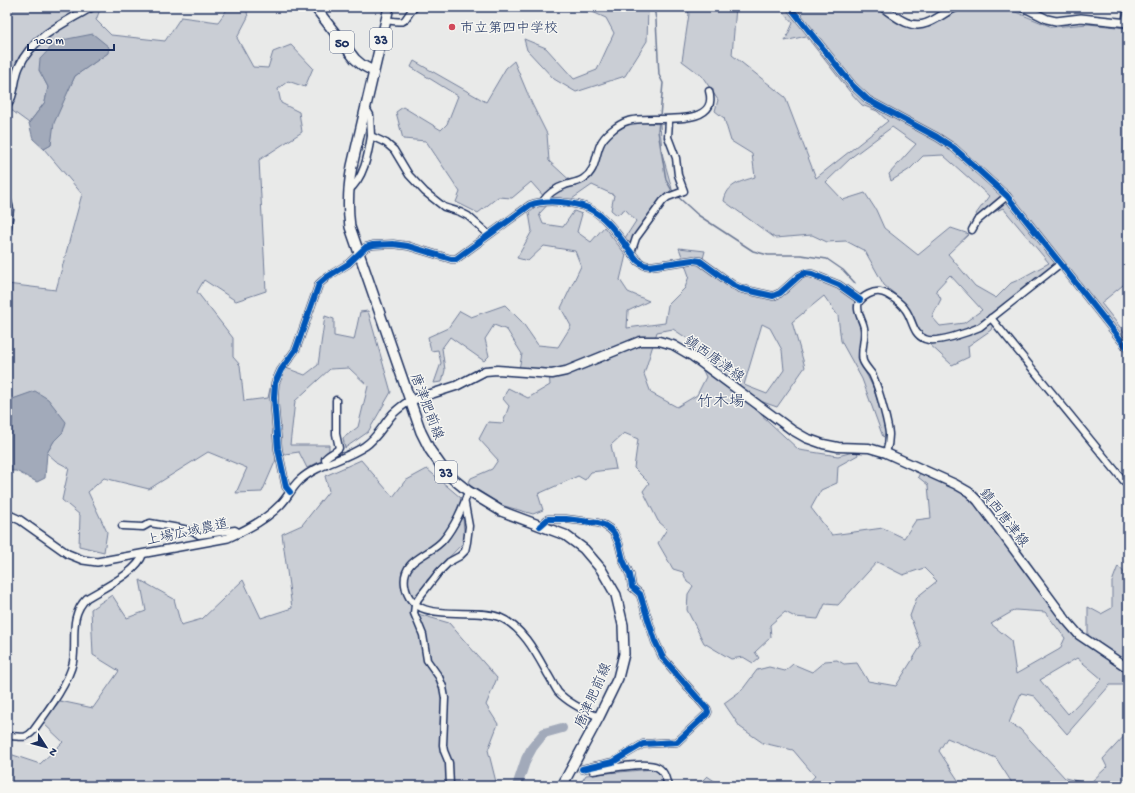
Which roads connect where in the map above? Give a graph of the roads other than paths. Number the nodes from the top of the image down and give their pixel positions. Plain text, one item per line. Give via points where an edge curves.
1 (92, 7) edge
2 (315, 7) edge
3 (389, 7) edge
4 (415, 7) edge
5 (790, 7) edge
6 (882, 7) edge
7 (957, 7) edge
8 (1020, 7) edge
9 (1128, 7) edge
10 (386, 20) junction
11 (1127, 23) edge
12 (373, 71) junction
13 (709, 91) dead end
14 (7, 106) edge
15 (365, 106) junction
16 (667, 120) junction
17 (371, 136) junction
18 (348, 191) junction
19 (1007, 196) junction
20 (7, 198) edge
21 (543, 201) junction
22 (972, 230) dead end
23 (490, 234) junction
24 (7, 235) edge
25 (631, 253) junction
26 (360, 254) junction
27 (1060, 264) junction
28 (860, 300) junction
29 (991, 318) junction
30 (1128, 349) edge
31 (336, 400) dead end
32 (409, 401) junction
33 (886, 453) junction
34 (327, 465) junction
35 (1128, 486) edge
36 (468, 491) junction
37 (290, 492) junction
38 (464, 504) junction
39 (7, 514) edge
40 (122, 526) dead end
41 (540, 526) junction
42 (240, 533) junction
43 (143, 554) junction
44 (415, 605) junction
45 (1128, 668) edge
46 (599, 717) junction
47 (7, 736) edge
48 (572, 767) junction
49 (582, 769) junction
50 (450, 786) edge
51 (562, 786) edge
52 (668, 786) edge

1 - 14 street via 43,36 29,52 19,68 13,95
2 - 12 main road, 50 via 355,59
3 - 10 main road, 唐津肥前線 / 33
4 - 10 street via 405,21
5 - 19 street via 868,100 954,148
6 - 7 street via 913,26 926,24
8 - 11 street via 1056,21 1081,18
9 - 11 street
10 - 12 main road, 唐津肥前線 / 33
12 - 15 main road, 唐津肥前線 / 33
13 - 16 street via 710,103 699,115
15 - 17 street via 370,115
15 - 18 main road, 唐津肥前線 / 33
16 - 21 street via 635,119 621,124 604,139 593,168 584,179 562,186
16 - 25 street via 668,137 684,191 664,201 636,238
17 - 18 street via 363,169 356,185
17 - 23 street via 394,150 408,175 425,192 444,206 468,216
18 - 26 main road, 唐津肥前線 / 33 via 350,227
19 - 22 street via 978,221
19 - 27 street
20 - 24 street via 10,209
21 - 23 street via 530,205
21 - 25 street via 573,204 597,213
23 - 26 street via 456,259 393,244 373,245
25 - 28 street via 638,261 650,266 700,261 733,285 773,296 799,276 805,273 812,274 839,285
26 - 32 main road, 唐津肥前線 / 33
26 - 37 street via 319,284 296,349 281,370 276,384 274,398 278,449 286,487
27 - 29 street
27 - 30 street
28 - 29 street via 874,293 881,292 888,296 906,310 918,335 928,340 968,333
28 - 33 street via 858,311 864,328 864,362 879,390 890,434
29 - 35 street
31 - 34 street via 336,434 339,448 337,452 327,456
32 - 33 main road, 鎮西唐津線 via 456,386 485,371 552,374 640,342 659,341 673,345 692,356 806,438 838,447 869,448
32 - 34 street, 上場広域農道 via 398,409 376,438 366,446
32 - 36 main road, 唐津肥前線 / 33 via 420,432 430,450 447,474
33 - 45 main road, 鎮西唐津線 via 969,492 1079,635
34 - 37 street, 上場広域農道 via 300,480
36 - 38 street
36 - 41 main road, 唐津肥前線 / 33 via 501,511
37 - 42 street, 上場広域農道 via 274,510
38 - 44 street via 469,526 465,551 439,572
38 - 44 street via 444,539 409,565 405,584
39 - 43 street, 上場広域農道 via 20,520 68,554 83,560 97,562
40 - 42 street via 143,527 150,523 193,531 199,535 235,530
41 - 46 main road, 唐津肥前線 / 33 via 564,535 584,549 601,568 616,595 623,624 624,654 618,678
41 - 49 street via 548,519 566,519 604,524 614,533 632,587 640,594 655,641 664,658 708,712 677,742 642,744 613,762
42 - 43 street, 上場広域農道 via 228,538
43 - 47 street via 134,569 81,604 73,633 71,670 62,687 29,736
44 - 46 street via 435,612 479,612 510,623 522,633 564,698
44 - 50 street via 414,613 423,635 427,660 439,677 446,698 443,745 449,763
46 - 48 main road, 唐津肥前線 / 33
48 - 49 street
48 - 51 main road, 唐津肥前線 / 33
49 - 52 street via 593,771 650,765 661,770

